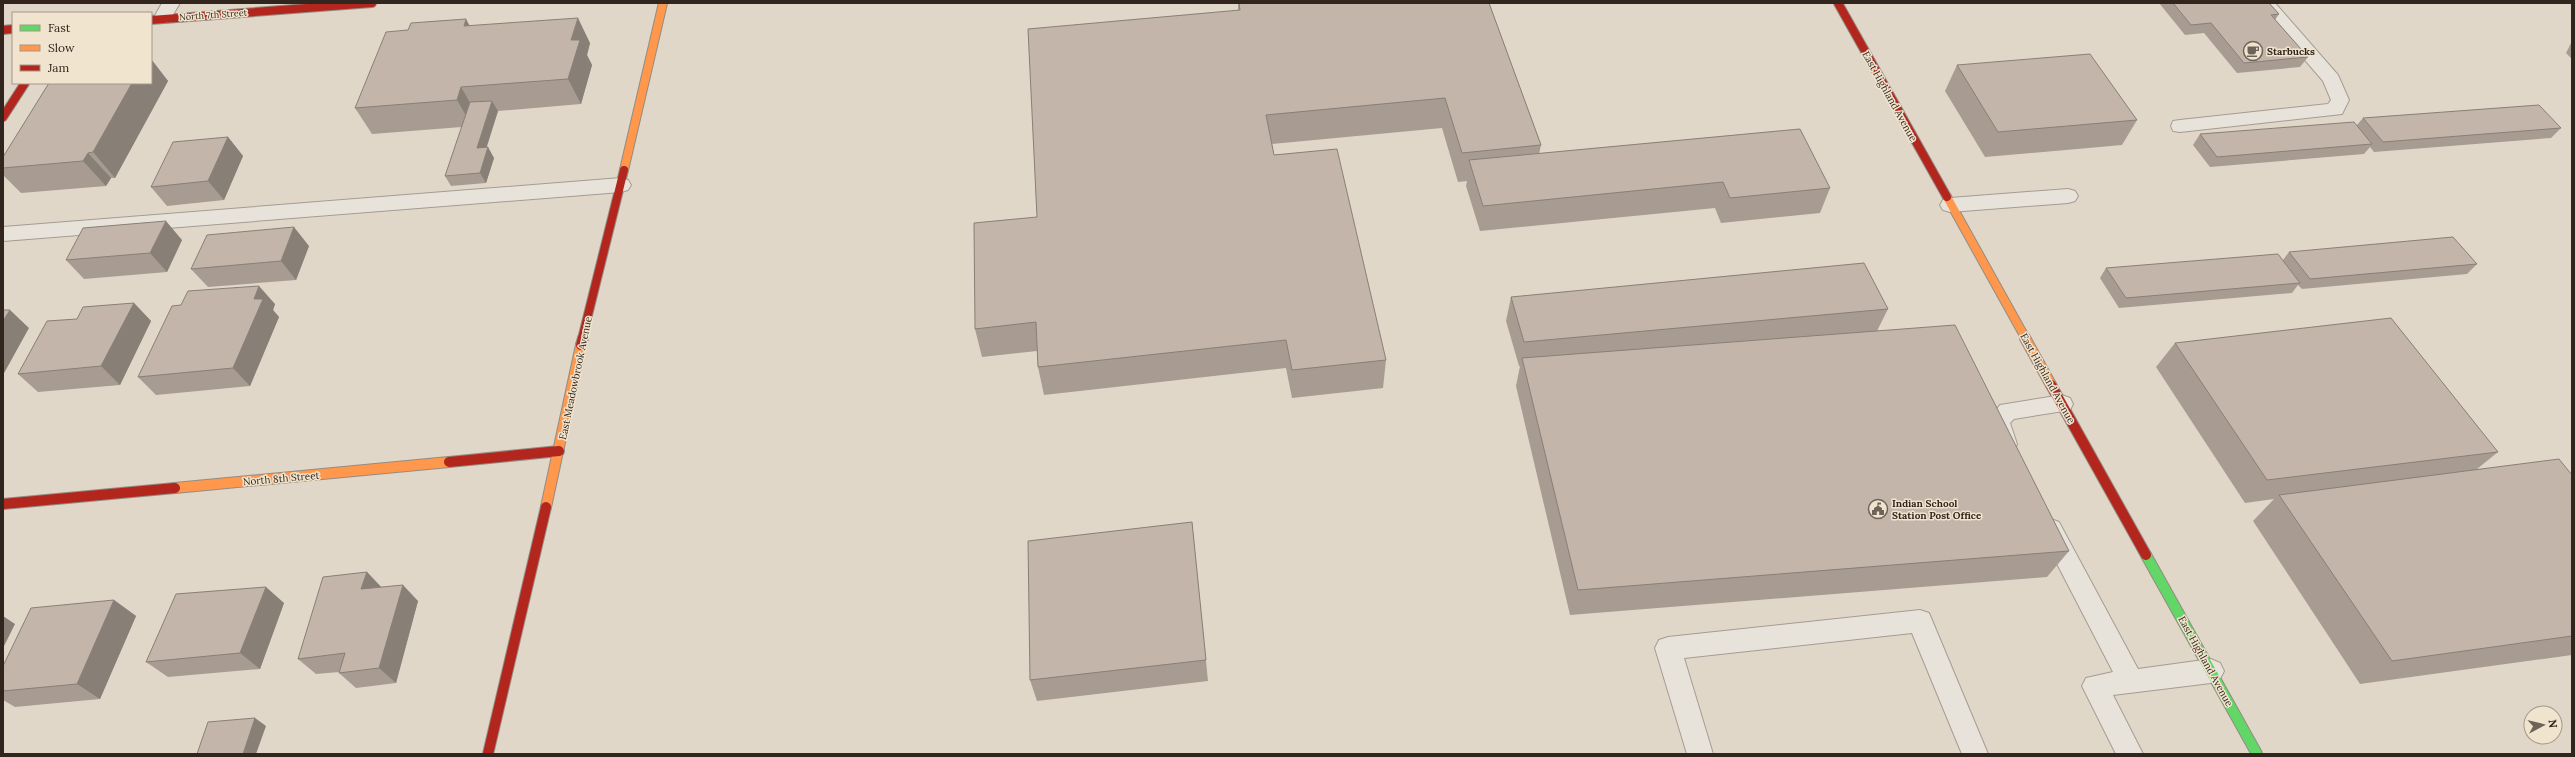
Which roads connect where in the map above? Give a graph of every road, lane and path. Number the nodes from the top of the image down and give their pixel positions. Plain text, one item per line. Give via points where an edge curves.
1 (171, 3) edge
2 (372, 3) edge
3 (663, 3) edge
4 (1838, 3) edge
5 (2265, 3) edge
6 (157, 19) edge
7 (23, 84) edge
8 (3, 117) edge
9 (2180, 126) dead end
10 (621, 185) junction
11 (2068, 196) dead end
12 (1950, 205) junction
13 (3, 234) edge
14 (2062, 404) junction
15 (559, 451) junction
16 (2017, 466) edge
17 (3, 504) edge
18 (2039, 507) edge
19 (2211, 671) junction
20 (2131, 681) junction
21 (488, 754) edge
22 (1700, 754) edge
23 (1975, 754) edge
24 (2130, 754) edge
25 (2257, 754) edge

1 - 6 lane
2 - 6 street, North 7th Street
3 - 10 street, East Meadowbrook Avenue
4 - 12 street, East Highland Avenue
5 - 9 lane via 2331,79 2340,100 2335,110
7 - 8 street
10 - 13 lane
10 - 15 street, East Meadowbrook Avenue via 571,385
11 - 12 lane
12 - 14 street, East Highland Avenue
14 - 16 lane via 2008,411 1998,421 2003,438
14 - 19 street, East Highland Avenue
15 - 17 street, North 8th Street
15 - 21 street, East Meadowbrook Avenue
18 - 20 lane
19 - 20 lane
19 - 25 street, East Highland Avenue
20 - 24 lane via 2095,686
22 - 23 lane via 1668,648 1920,621

